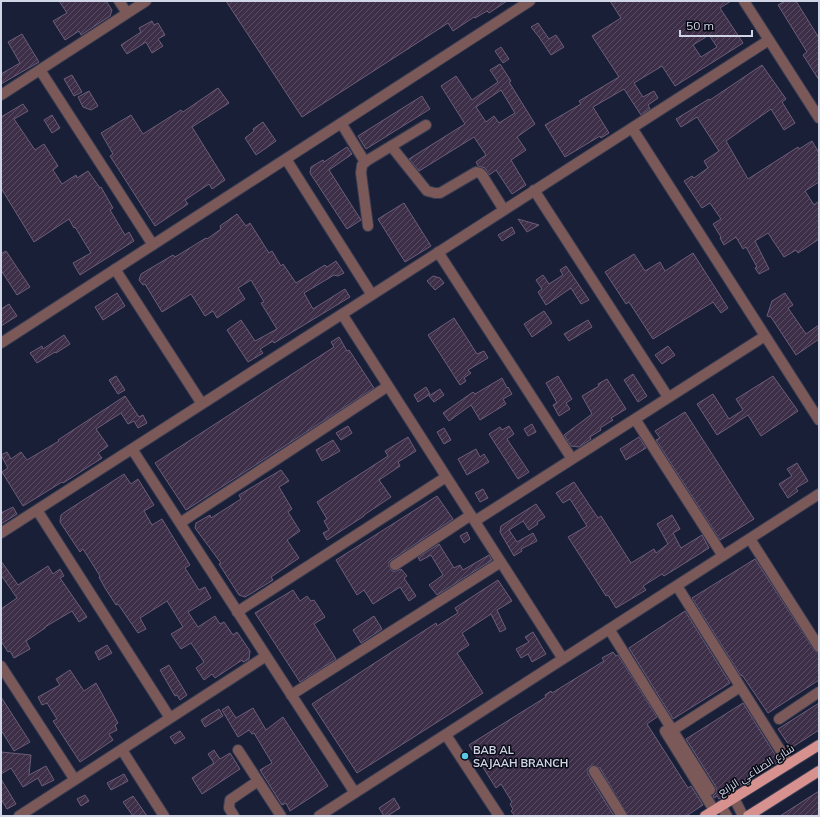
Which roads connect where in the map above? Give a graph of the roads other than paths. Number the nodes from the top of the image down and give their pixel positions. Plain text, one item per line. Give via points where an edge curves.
1 (119, 1) edge
2 (146, 1) edge
3 (530, 1) edge
4 (744, 1) edge
5 (127, 13) junction
6 (768, 40) junction
7 (40, 70) junction
8 (1, 95) edge
9 (819, 118) edge
10 (341, 123) junction
11 (426, 125) dead end
12 (632, 128) junction
13 (391, 146) junction
14 (286, 159) junction
15 (365, 162) junction
16 (534, 190) junction
17 (504, 210) junction
18 (368, 226) dead end
19 (153, 245) junction
20 (438, 252) junction
21 (115, 269) junction
22 (372, 295) junction
23 (342, 314) junction
24 (765, 336) junction
25 (1, 343) edge
26 (388, 386) junction
27 (668, 397) junction
28 (202, 404) junction
29 (635, 418) junction
30 (819, 420) edge
31 (132, 449) junction
32 (572, 459) junction
33 (446, 477) junction
34 (819, 494) edge
35 (37, 510) junction
36 (473, 518) junction
37 (180, 522) junction
38 (1, 534) edge
39 (750, 539) junction
40 (723, 556) junction
41 (501, 562) junction
42 (395, 565) dead end
43 (677, 586) junction
44 (237, 612) junction
45 (609, 629) junction
46 (819, 647) edge
47 (266, 656) junction
48 (563, 659) junction
49 (1, 666) edge
50 (740, 687) junction
51 (819, 692) edge
52 (291, 695) junction
53 (170, 718) junction
54 (779, 719) dead end
55 (669, 731) junction
56 (446, 735) junction
57 (819, 745) edge
58 (122, 750) junction
59 (238, 750) dead end
60 (789, 764) junction
61 (594, 771) dead end
62 (819, 771) edge
63 (75, 780) junction
64 (258, 781) junction
65 (710, 790) dead end
66 (355, 793) junction
67 (734, 798) junction
68 (718, 808) junction
69 (19, 816) edge
70 (164, 816) edge
71 (234, 816) edge
72 (281, 816) edge
73 (319, 816) edge
74 (499, 816) edge
75 (622, 816) edge
76 (705, 816) edge
77 (727, 816) edge
78 (743, 816) edge
79 (748, 816) edge

1 - 5 street
2 - 5 street
3 - 10 street
4 - 6 street
5 - 7 street
6 - 9 street
6 - 12 street
7 - 8 street
7 - 19 street
10 - 14 street
10 - 15 street
11 - 13 street
12 - 16 street
12 - 24 street
13 - 15 street
13 - 17 street via 427,191 440,193 478,172
14 - 19 street
14 - 22 street
15 - 18 street via 361,173
16 - 17 street
16 - 27 street
17 - 20 street
19 - 21 street
20 - 22 street
20 - 32 street
21 - 25 street
21 - 28 street
22 - 23 street
23 - 26 street
23 - 28 street
24 - 27 street
24 - 30 street
26 - 33 street
26 - 37 street
27 - 29 street
28 - 31 street
29 - 32 street
29 - 40 street
31 - 35 street
31 - 37 street
32 - 36 street
33 - 36 street
33 - 44 street
34 - 39 street
35 - 38 street
35 - 53 street
36 - 41 street
36 - 42 street
37 - 44 street
39 - 40 street
39 - 46 street
40 - 43 street
41 - 48 street
41 - 52 street
43 - 45 street
43 - 50 street
44 - 47 street
45 - 48 street
45 - 55 street
47 - 52 street
47 - 53 street
48 - 56 street
49 - 63 street
50 - 55 street
50 - 60 street
51 - 54 street
52 - 66 street
53 - 58 street
55 - 65 street
55 - 68 street
56 - 66 street
56 - 74 street
57 - 60 main road, شارع الصناعي الرابع
58 - 63 street
58 - 70 street
59 - 64 street
60 - 67 main road, شارع الصناعي الرابع
61 - 75 street
62 - 79 main road
63 - 69 street
64 - 71 street via 230,800 229,808
64 - 72 street
66 - 73 street
67 - 68 main road, شارع الصناعي الرابع
67 - 78 street
68 - 76 main road, شارع الصناعي الرابع
68 - 77 street

